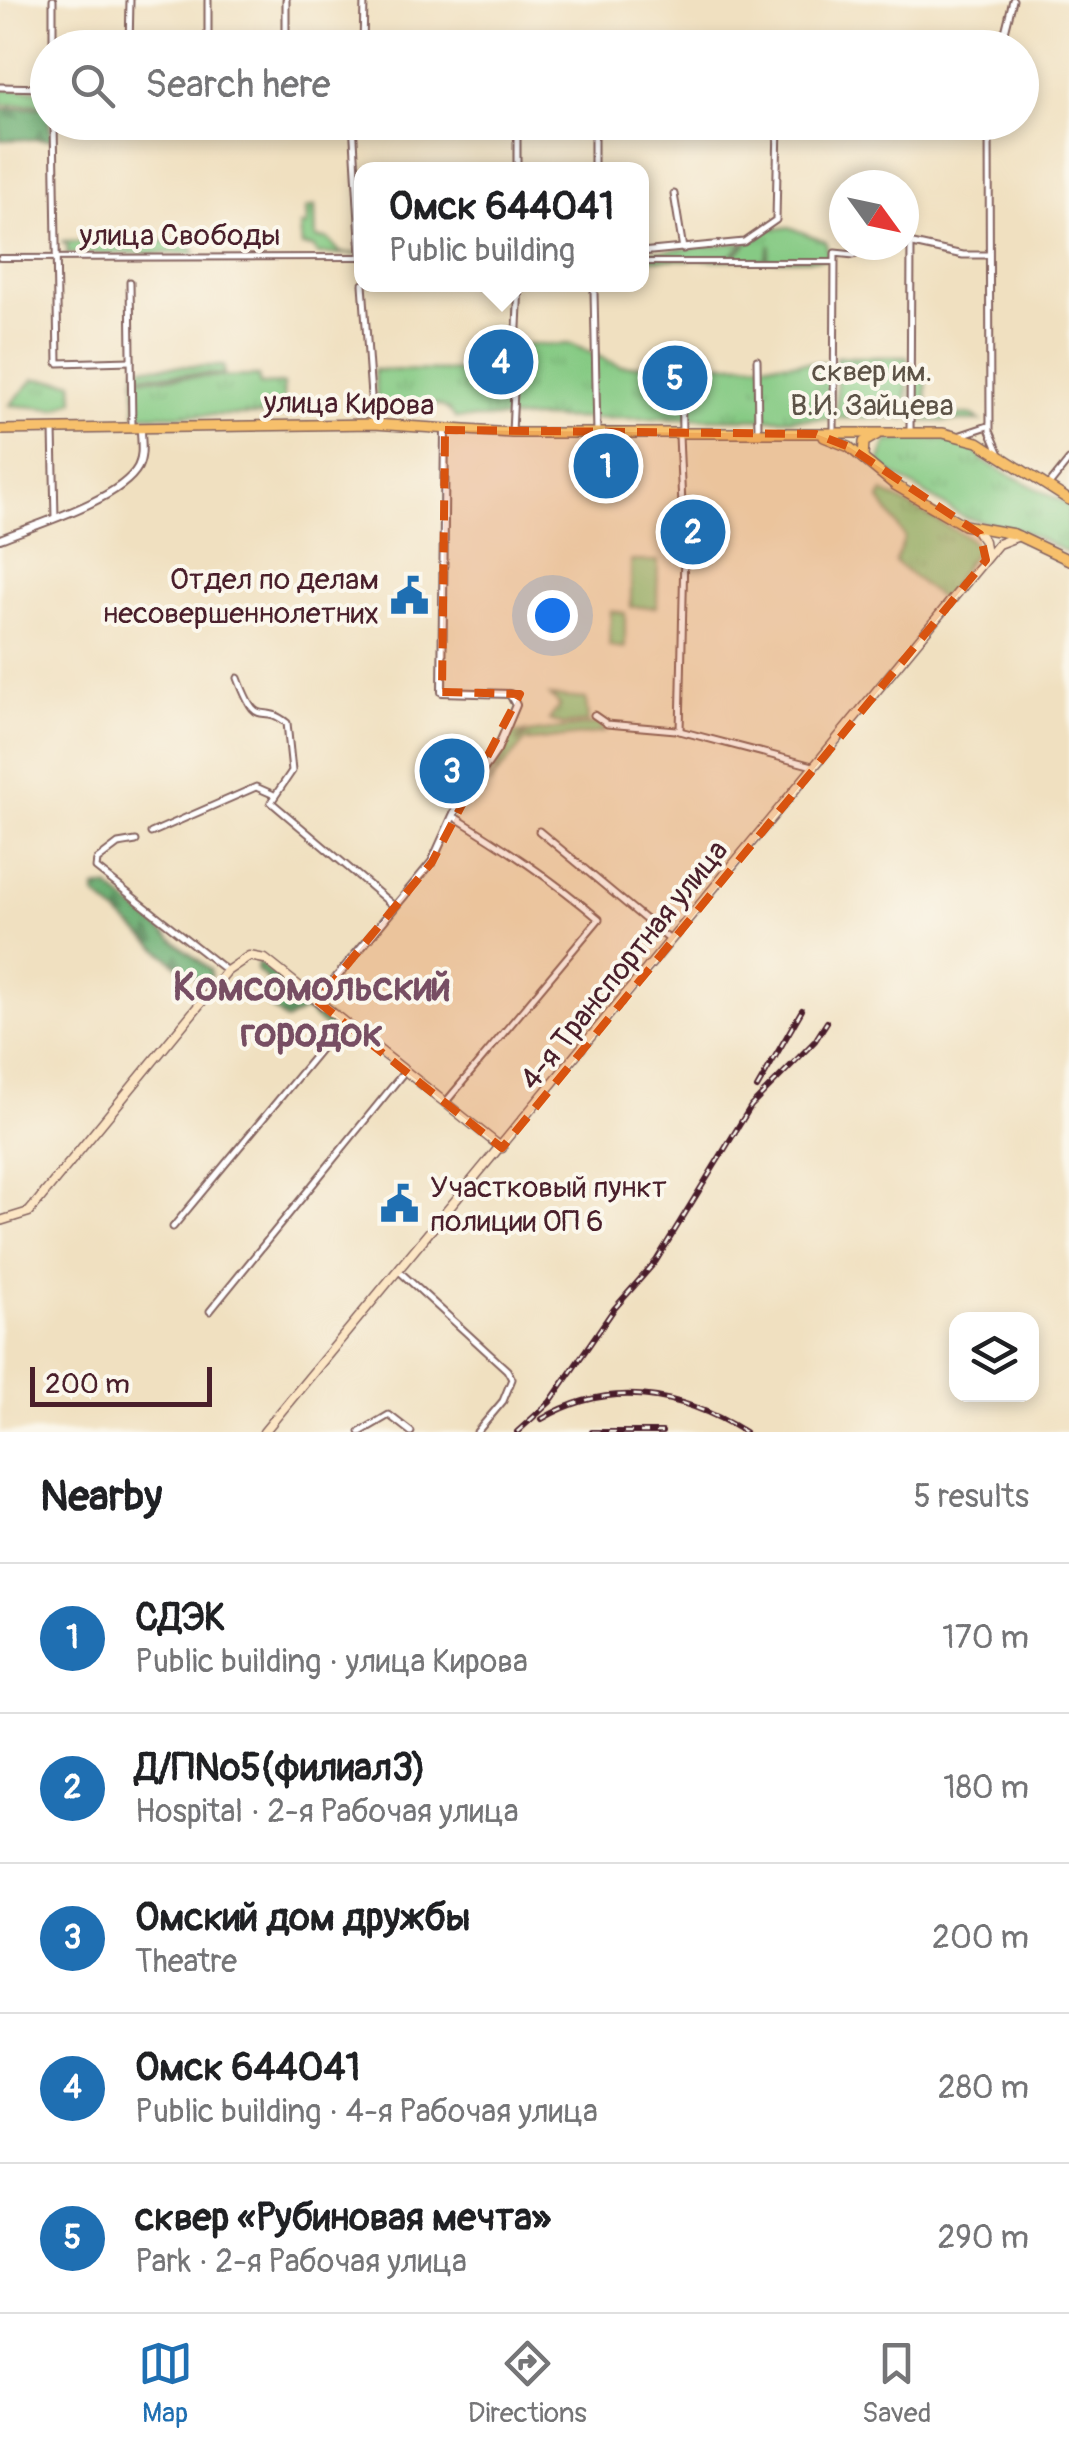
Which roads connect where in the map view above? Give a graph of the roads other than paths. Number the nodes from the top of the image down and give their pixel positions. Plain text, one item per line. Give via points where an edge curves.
1 (53, 0) edge
2 (130, 0) edge
3 (208, 0) edge
4 (286, 0) edge
5 (364, 0) edge
6 (1013, 0) edge
7 (53, 30) edge
8 (130, 30) edge
9 (208, 30) edge
10 (286, 30) edge
11 (364, 30) edge
12 (1005, 30) edge
13 (0, 87) edge
14 (30, 88) edge
15 (54, 140) edge
16 (778, 140) edge
17 (989, 140) edge
18 (674, 194) dead end
19 (919, 245) edge
20 (683, 249) junction
21 (649, 251) edge
22 (988, 254) junction
23 (354, 256) edge
24 (0, 258) edge
25 (57, 258) junction
26 (908, 260) edge
27 (649, 262) edge
28 (834, 262) joint
29 (130, 282) dead end
30 (364, 292) edge
31 (520, 292) edge
32 (594, 292) dead end
33 (757, 360) dead end
34 (131, 361) junction
35 (681, 361) dead end
36 (373, 424) junction
37 (990, 424) junction
38 (136, 429) junction
39 (0, 430) edge
40 (53, 430) junction
41 (445, 430) junction
42 (834, 432) junction
43 (882, 432) junction
44 (512, 433) junction
45 (910, 433) junction
46 (598, 434) junction
47 (680, 434) junction
48 (758, 434) junction
49 (816, 434) junction
50 (961, 435) junction
51 (862, 458) junction
52 (1069, 460) edge
53 (1006, 462) junction
54 (1048, 487) junction
55 (1069, 500) edge
56 (55, 518) junction
57 (974, 529) junction
58 (1022, 536) junction
59 (0, 539) edge
60 (986, 560) junction
61 (1069, 560) edge
62 (238, 678) dead end
63 (594, 715) dead end
64 (680, 731) junction
65 (816, 767) junction
66 (273, 794) junction
67 (453, 816) junction
68 (540, 831) dead end
69 (151, 833) dead end
70 (136, 841) dead end
71 (395, 908) junction
72 (672, 942) junction
73 (227, 971) junction
74 (317, 1001) junction
75 (343, 1022) junction
76 (405, 1071) junction
77 (445, 1103) junction
78 (502, 1148) junction
79 (0, 1221) edge
80 (174, 1226) dead end
81 (399, 1271) junction
82 (210, 1312) dead end
83 (264, 1432) edge
84 (360, 1432) edge
85 (411, 1432) edge
86 (478, 1432) edge

1 - 7 street
2 - 8 street
3 - 9 street
4 - 10 street
5 - 11 street
6 - 12 street
13 - 14 street
15 - 25 street
16 - 20 street via 776,220 744,242
17 - 22 street
18 - 20 street
19 - 22 street
20 - 21 street
22 - 37 street
23 - 25 street, улица Свободы
24 - 25 street, улица Свободы
25 - 34 street via 58,363
26 - 45 street
27 - 28 street
28 - 42 street
29 - 34 street
30 - 36 street
31 - 44 street
32 - 46 street
33 - 48 street
34 - 38 street
35 - 47 street
36 - 38 main road, улица Кирова
36 - 41 main road, улица Кирова
37 - 50 street
37 - 53 street
38 - 40 main road, улица Кирова
38 - 56 street via 142,456 132,475
39 - 40 main road, улица Кирова
40 - 56 street
41 - 44 main road, улица Кирова
41 - 67 street via 442,692 510,694 516,705 506,733
42 - 43 main road, улица Кирова
42 - 49 main road, улица Кирова
43 - 45 main road, улица Кирова
43 - 51 main road via 864,442
44 - 46 main road, улица Кирова
45 - 50 main road, улица Кирова
46 - 47 main road, улица Кирова
47 - 48 main road, улица Кирова
47 - 64 street
48 - 49 main road, улица Кирова
49 - 51 main road, улица Кирова
50 - 53 main road
51 - 57 main road, улица Кирова via 931,508
52 - 54 street
53 - 54 main road
54 - 55 main road
56 - 59 street
57 - 58 main road, улица Кирова
57 - 60 main road
58 - 60 main road, 4-я Транспортная улица via 1004,540
58 - 61 main road, улица Кирова
60 - 65 main road, 4-я Транспортная улица
62 - 66 street via 257,715 287,722 292,771
63 - 64 street via 607,724
64 - 65 street
65 - 72 main road, 4-я Транспортная улица
66 - 69 street via 256,786
66 - 71 street via 270,802
67 - 71 street via 432,862
67 - 77 street via 533,864 599,919
68 - 72 street
70 - 73 street via 118,844 94,864
71 - 74 street
72 - 78 main road, 4-я Транспортная улица
73 - 74 main road via 249,956 266,959
73 - 79 main road via 28,1212
74 - 75 main road
75 - 76 main road
75 - 80 street
76 - 77 main road
76 - 82 street
77 - 78 main road
78 - 81 main road, 4-я Транспортная улица
81 - 83 main road, 4-я Транспортная улица
81 - 86 street via 508,1370 512,1388
84 - 85 street via 389,1416

